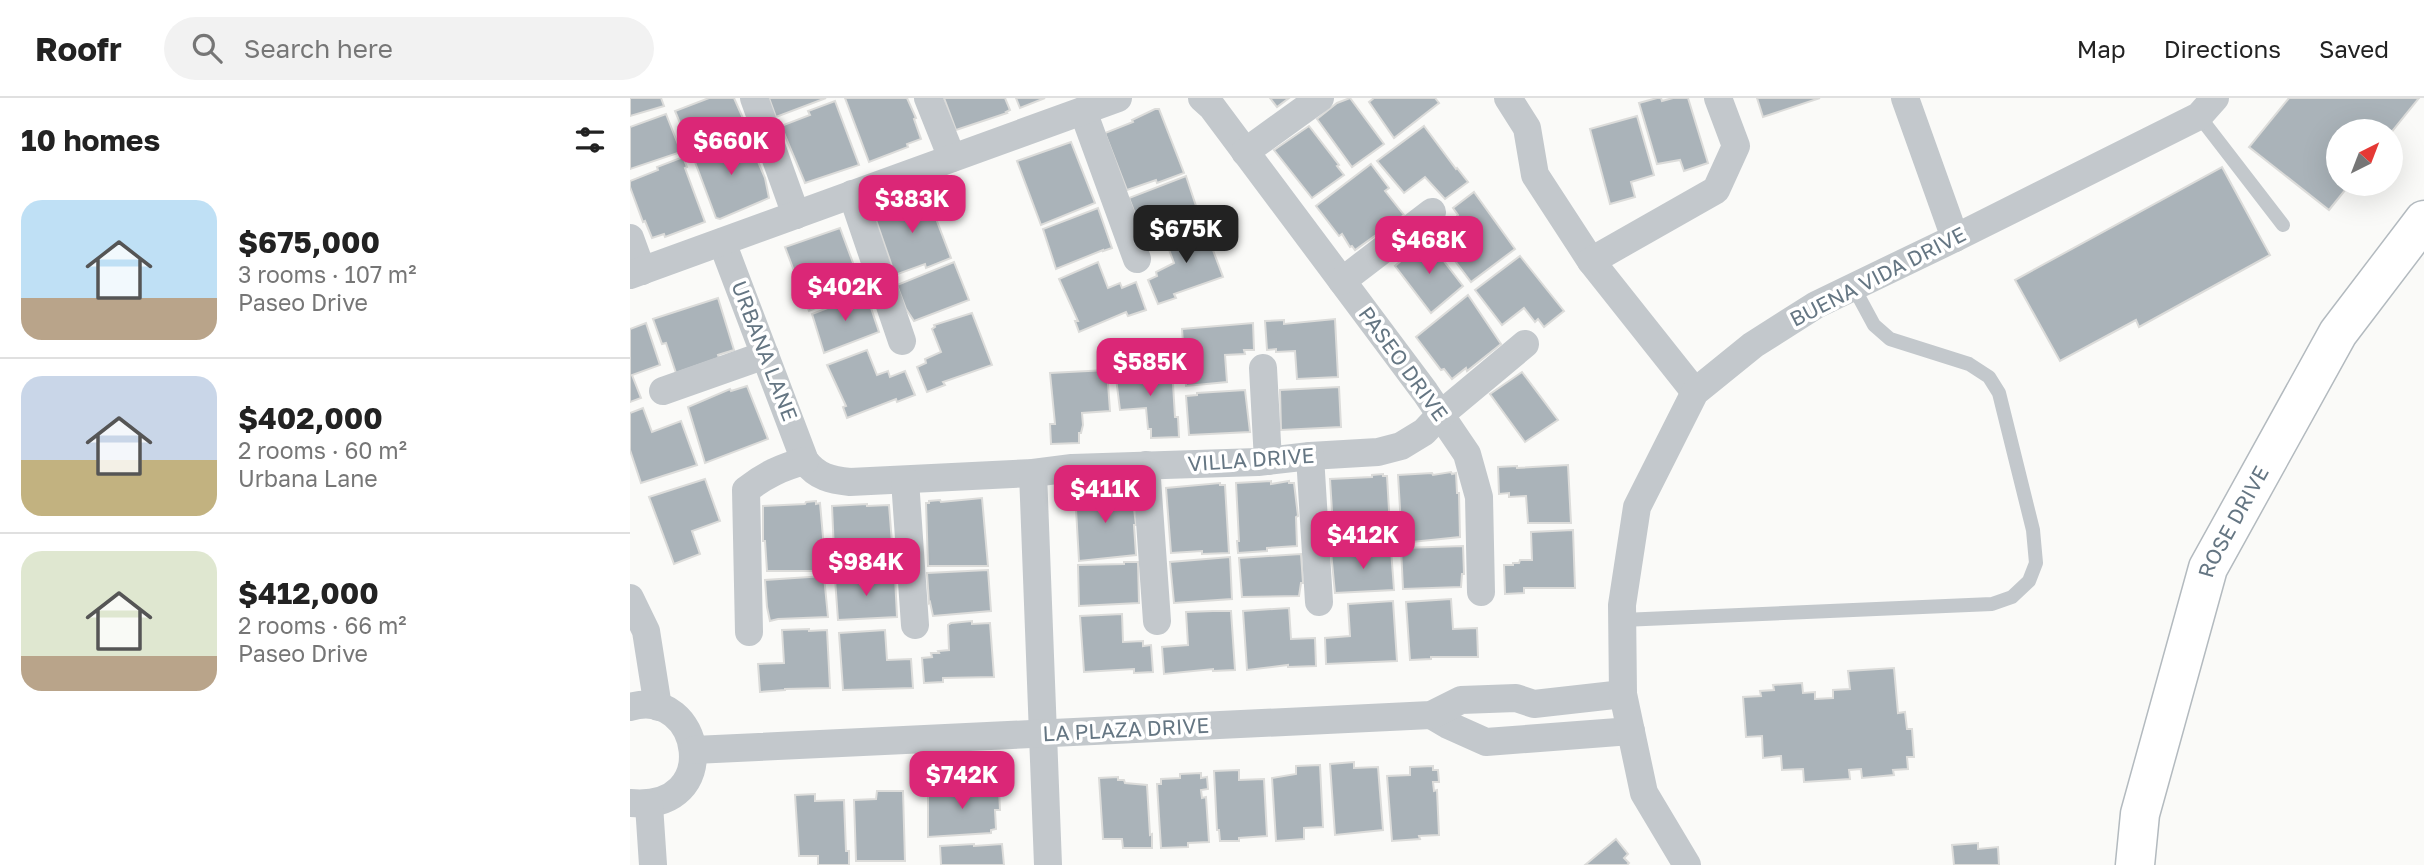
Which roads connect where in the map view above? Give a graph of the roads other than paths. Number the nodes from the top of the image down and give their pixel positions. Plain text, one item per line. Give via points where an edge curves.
1 (754, 98) edge
2 (928, 98) edge
3 (1202, 98) edge
4 (1320, 98) edge
5 (1508, 98) edge
6 (1718, 98) edge
7 (1905, 98) edge
8 (1100, 103) edge
9 (2202, 104) edge
10 (1245, 152) junction
11 (952, 158) junction
12 (852, 194) junction
13 (1432, 212) dead end
14 (796, 215) junction
15 (2424, 220) edge
16 (2283, 225) dead end
17 (630, 238) edge
18 (1955, 238) junction
19 (722, 242) junction
20 (1137, 259) dead end
21 (1591, 261) junction
22 (636, 273) edge
23 (1342, 281) junction
24 (1854, 288) junction
25 (902, 341) dead end
26 (1525, 344) dead end
27 (765, 355) junction
28 (1263, 368) dead end
29 (663, 391) dead end
30 (1695, 392) junction
31 (1440, 415) junction
32 (1310, 456) junction
33 (805, 461) junction
34 (1268, 461) junction
35 (1146, 465) junction
36 (1033, 473) junction
37 (905, 480) junction
38 (1481, 592) dead end
39 (630, 598) edge
40 (1319, 602) dead end
41 (1622, 620) junction
42 (1157, 621) dead end
43 (915, 625) dead end
44 (748, 632) dead end
45 (1623, 694) junction
46 (630, 707) edge
47 (658, 707) junction
48 (1431, 715) junction
49 (1631, 731) junction
50 (1042, 735) junction
51 (694, 750) junction
52 (639, 804) edge
53 (653, 865) edge
54 (1048, 865) edge
55 (1687, 865) edge
56 (2135, 865) edge

1 - 14 street
2 - 11 street
3 - 10 street, PASEO DRIVE
4 - 10 street
5 - 21 street via 1527,128 1535,175
6 - 21 street via 1736,146 1716,190
7 - 18 street
8 - 11 street
8 - 20 street
9 - 16 lane
9 - 18 street, BUENA VIDA DRIVE
10 - 23 street, PASEO DRIVE
11 - 12 street
12 - 14 street
12 - 25 street
13 - 23 street
14 - 19 street
15 - 56 street, ROSE DRIVE via 2338,333 2208,568 2140,814
17 - 22 street
18 - 24 street, BUENA VIDA DRIVE
19 - 22 street
19 - 27 street, URBANA LANE
21 - 30 street
23 - 31 street, PASEO DRIVE
24 - 30 street, BUENA VIDA DRIVE via 1815,305 1753,345
24 - 41 lane via 1874,325 1890,339 1969,364 1989,377 1999,393 2033,530 2036,563 2029,581 2012,597 1992,604
26 - 31 street, VILLA DRIVE
27 - 29 street
27 - 33 street, URBANA LANE
28 - 34 street
30 - 41 street, BUENA VIDA DRIVE via 1637,507
31 - 32 street, VILLA DRIVE via 1401,446
31 - 38 street, PASEO DRIVE via 1467,454 1479,497
32 - 34 street, VILLA DRIVE
32 - 40 street
33 - 37 street, VILLA DRIVE via 831,480
33 - 44 street via 780,468 746,491
34 - 35 street, VILLA DRIVE
35 - 36 street, VILLA DRIVE
35 - 42 street
36 - 37 street, VILLA DRIVE
36 - 50 street
37 - 43 street
39 - 47 street via 646,631
41 - 45 street, BUENA VIDA DRIVE
45 - 48 street, LA PLAZA DRIVE via 1534,704 1516,698 1461,700
45 - 49 street, BUENA VIDA DRIVE
46 - 47 street
47 - 51 street via 676,716 688,731
48 - 49 street, LA PLAZA DRIVE via 1486,742
48 - 50 street, LA PLAZA DRIVE
49 - 55 street, BUENA VIDA DRIVE via 1644,793
50 - 51 street, LA PLAZA DRIVE
50 - 54 street
51 - 52 street via 683,787 668,799
52 - 53 street

